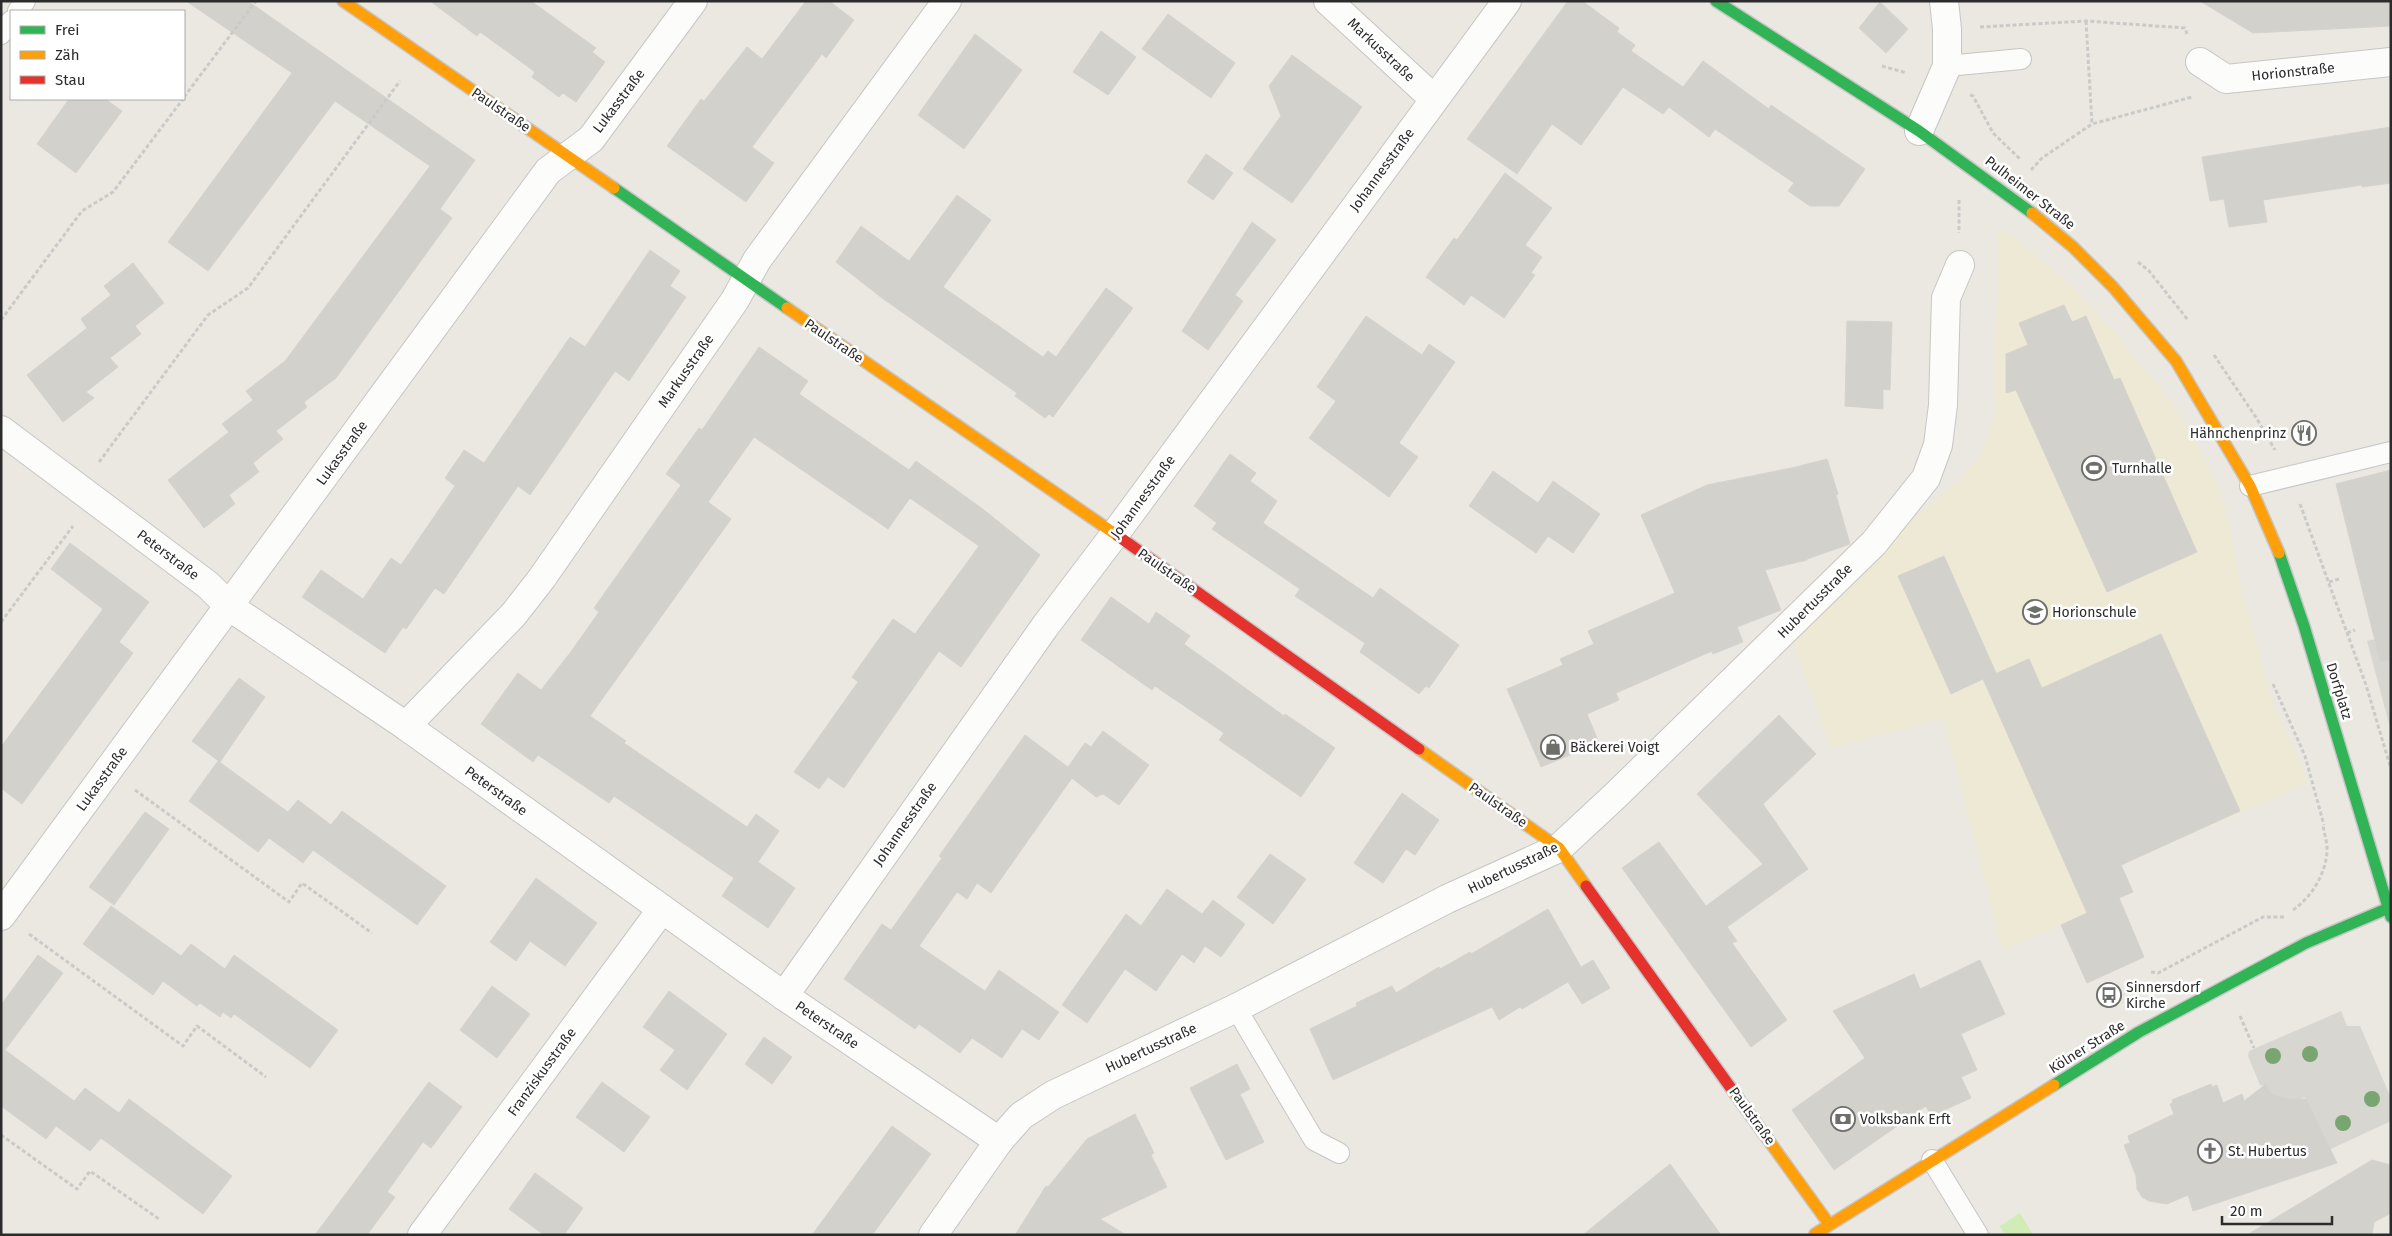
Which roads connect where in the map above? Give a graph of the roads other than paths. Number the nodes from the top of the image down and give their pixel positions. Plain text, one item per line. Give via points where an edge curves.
1 (343, 1) edge
2 (693, 1) edge
3 (947, 1) edge
4 (1328, 1) edge
5 (1506, 1) edge
6 (1716, 1) edge
7 (1944, 1) edge
8 (10, 21) edge
9 (1, 34) edge
10 (2021, 59) dead end
11 (2200, 62) road end
12 (2391, 62) edge
13 (1947, 66) junction
14 (1434, 99) junction
15 (1919, 131) junction
16 (568, 156) junction
17 (1960, 265) road end
18 (746, 281) junction
19 (1, 430) edge
20 (2391, 452) edge
21 (2250, 486) junction
22 (1116, 534) junction
23 (230, 607) junction
24 (406, 726) junction
25 (1559, 848) junction
26 (662, 909) junction
27 (2390, 911) edge
28 (2, 915) edge
29 (784, 996) junction
30 (1236, 1008) junction
31 (999, 1141) junction
32 (1338, 1153) dead end
33 (1932, 1160) junction
34 (1829, 1224) junction
35 (422, 1235) edge
36 (933, 1235) edge
37 (1813, 1235) edge
38 (1978, 1235) edge

1 - 16 street, Paulstraße
2 - 16 street, Lukasstraße via 591,139
3 - 18 street, Markusstraße via 757,260
4 - 14 street, Markusstraße
5 - 14 street, Johannesstraße
6 - 15 street, Pulheimer Straße
7 - 13 street
8 - 9 lane
10 - 13 lane
11 - 12 street, Horionstraße via 2226,79
13 - 15 street
14 - 22 street, Johannesstraße
15 - 21 street, Pulheimer Straße via 2013,197 2073,247 2147,325 2176,361
16 - 18 street, Paulstraße
16 - 23 street, Lukasstraße via 548,171
17 - 25 street, Hubertusstraße via 1946,298 1943,405 1938,445 1926,478 1874,543
18 - 22 street, Paulstraße
18 - 24 street, Markusstraße via 542,578 514,614
19 - 23 street, Peterstraße via 208,585
20 - 21 lane
21 - 27 street, Dorfplatz via 2279,554 2304,626
22 - 25 street, Paulstraße
22 - 29 street, Johannesstraße via 1046,625
23 - 24 street, Peterstraße
23 - 28 street, Lukasstraße
24 - 26 street, Peterstraße
25 - 30 street, Hubertusstraße via 1447,899
25 - 34 street, Paulstraße
26 - 29 street, Peterstraße
26 - 35 street, Franziskusstraße
27 - 33 street, Kölner Straße via 2306,943 2139,1032
29 - 31 street, Peterstraße
30 - 31 street, Hubertusstraße via 1053,1095 1021,1116
30 - 32 lane via 1314,1140
31 - 36 street, Hubertusstraße
33 - 34 street, Kölner Straße
33 - 38 lane
34 - 37 street, Kölner Straße

